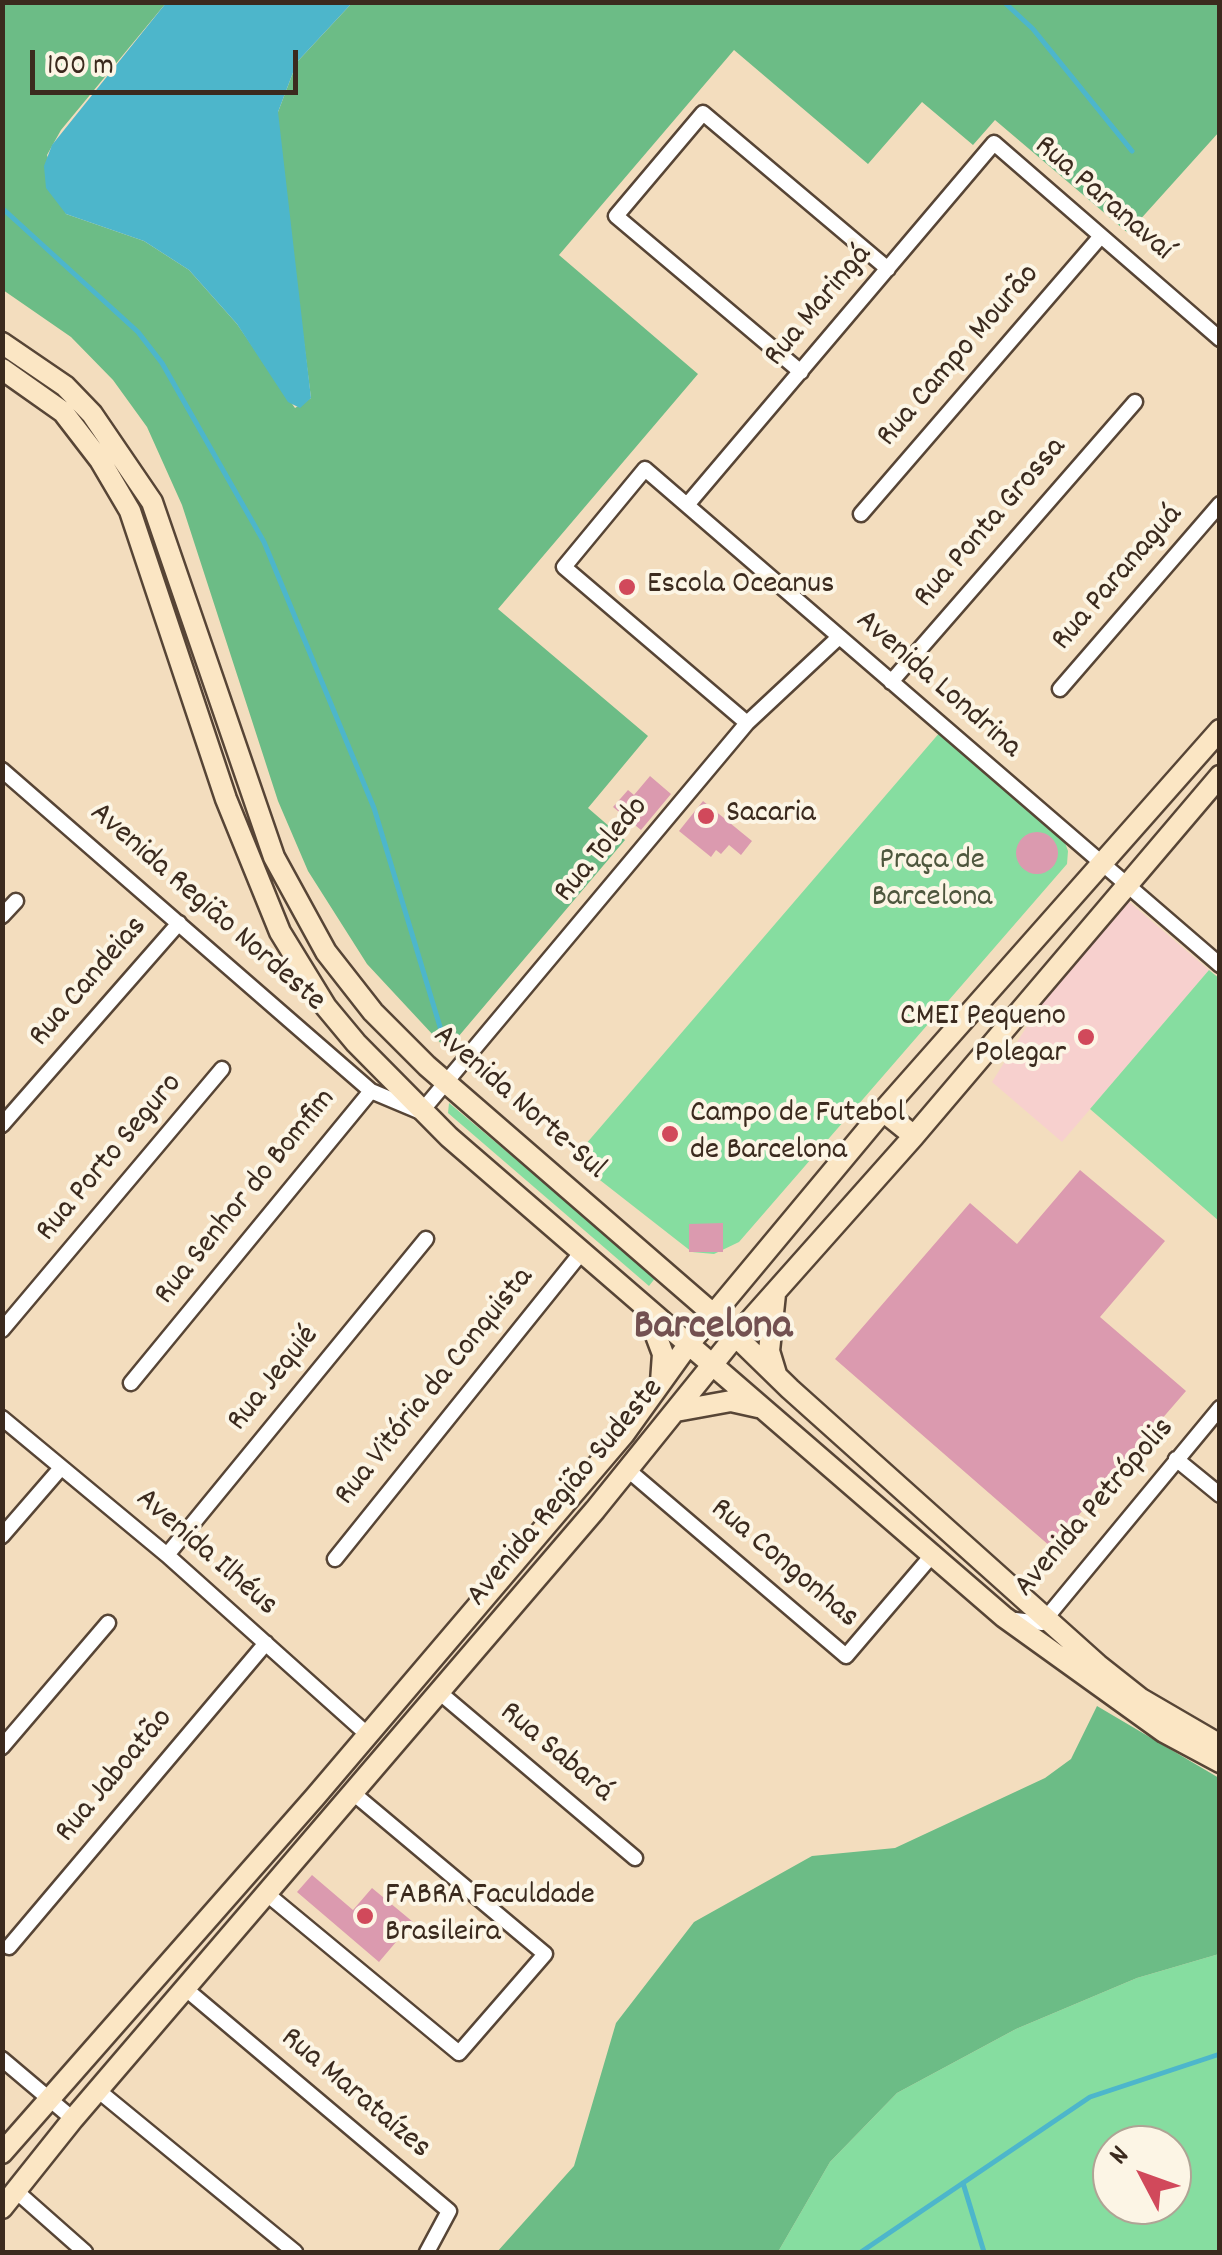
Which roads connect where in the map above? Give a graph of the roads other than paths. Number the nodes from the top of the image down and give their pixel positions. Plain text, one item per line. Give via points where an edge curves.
1 (994, 143) joint
2 (1101, 236) junction
3 (888, 269) junction
4 (1220, 338) edge
5 (2, 343) edge
6 (2, 369) edge
7 (801, 372) junction
8 (1135, 402) dead end
9 (1220, 504) edge
10 (686, 506) junction
11 (860, 514) dead end
12 (838, 638) junction
13 (891, 682) junction
14 (1060, 690) dead end
15 (747, 723) junction
16 (1220, 730) edge
17 (2, 770) edge
18 (1220, 776) edge
19 (1103, 865) junction
20 (1128, 884) junction
21 (16, 901) dead end
22 (2, 916) edge
23 (179, 923) junction
24 (1220, 965) edge
25 (222, 1068) dead end
26 (444, 1081) junction
27 (372, 1091) junction
28 (884, 1110) junction
29 (421, 1112) junction
30 (2, 1125) edge
31 (914, 1136) junction
32 (844, 1157) junction
33 (872, 1182) junction
34 (426, 1239) dead end
35 (581, 1253) junction
36 (674, 1280) junction
37 (740, 1284) junction
38 (776, 1290) junction
39 (644, 1308) junction
40 (714, 1314) junction
41 (2, 1330) edge
42 (736, 1336) junction
43 (688, 1345) junction
44 (713, 1364) junction
45 (777, 1376) junction
46 (131, 1382) dead end
47 (661, 1384) junction
48 (762, 1408) junction
49 (1220, 1408) edge
50 (676, 1411) junction
51 (2, 1418) edge
52 (1176, 1459) junction
53 (60, 1468) junction
54 (628, 1470) junction
55 (1220, 1495) edge
56 (2, 1536) edge
57 (934, 1553) junction
58 (167, 1555) junction
59 (335, 1559) dead end
60 (1004, 1617) junction
61 (1046, 1619) junction
62 (108, 1624) dead end
63 (266, 1642) junction
64 (439, 1692) junction
65 (368, 1735) junction
66 (1220, 1744) edge
67 (2, 1747) edge
68 (1220, 1762) edge
69 (353, 1792) junction
70 (635, 1858) dead end
71 (267, 1894) junction
72 (9, 1947) dead end
73 (187, 1990) junction
74 (2, 2060) edge
75 (100, 2092) junction
76 (48, 2097) junction
77 (73, 2119) junction
78 (2, 2153) edge
79 (9, 2200) edge
80 (85, 2252) edge
81 (295, 2252) edge
82 (427, 2252) edge

1 - 2 street, Rua Paranavaí
1 - 3 street, Rua Maringá
2 - 4 street, Rua Paranavaí
2 - 11 street, Rua Campo Mourão
3 - 7 street, Rua Maringá
3 - 7 street via 703,113 616,216
5 - 26 main road, Avenida Norte-Sul via 65,386 135,472 152,502 260,825 289,889 349,982
6 - 29 main road, Avenida Norte-Sul via 72,422 130,510 226,799 280,932 326,1008
7 - 10 street, Rua Maringá
8 - 13 street, Rua Ponta Grossa
9 - 14 street, Rua Paranaguá
10 - 12 street, Avenida Londrina
10 - 15 street, Avenida Londrina via 644,469 564,567
12 - 13 street, Avenida Londrina
12 - 15 street, Rua Toledo
13 - 19 street, Avenida Londrina
15 - 26 street, Rua Toledo
16 - 19 main road, Avenida Região Sudeste
17 - 23 street, Avenida Região Nordeste
18 - 20 main road, Avenida Região Sudeste
19 - 20 street, Avenida Londrina
19 - 28 main road, Avenida Região Sudeste
20 - 24 street, Avenida Londrina
20 - 31 main road, Avenida Região Sudeste
21 - 22 street
23 - 27 street, Avenida Região Nordeste
23 - 30 street, Rua Candeias
25 - 41 street, Rua Porto Seguro
26 - 29 street, Rua Toledo
26 - 36 main road, Avenida Norte-Sul
27 - 29 street, Rua Senhor do Bomfim
27 - 46 street, Rua Senhor do Bomfim
28 - 31 main road
28 - 32 main road, Avenida Região Sudeste
29 - 35 main road, Avenida Norte-Sul
31 - 33 main road, Avenida Região Sudeste
32 - 33 main road via 852,1173
32 - 37 main road, Avenida Região Sudeste
33 - 38 main road, Avenida Região Sudeste
34 - 58 street, Rua Jequié
35 - 39 main road, Avenida Norte-Sul
35 - 59 street, Rua Vitória da Conquista
36 - 37 main road via 713,1297
36 - 40 main road, Avenida Norte-Sul
37 - 40 main road, Avenida Região Sudeste
38 - 42 main road, Avenida Região Sudeste
38 - 45 main road via 768,1351
39 - 43 main road, Avenida Norte-Sul
39 - 47 main road via 663,1354
40 - 42 main road, Avenida Norte-Sul
40 - 43 main road, Avenida Região Sudeste
42 - 44 main road, Avenida Região Sudeste
42 - 45 main road, Avenida Norte-Sul
43 - 44 main road, Avenida Norte-Sul
43 - 47 main road, Avenida Região Sudeste
44 - 48 main road, Avenida Norte-Sul
44 - 50 main road, Avenida Região Sudeste
45 - 61 main road, Avenida Norte-Sul
47 - 65 main road, Avenida Região Sudeste
48 - 50 main road via 732,1401
48 - 57 main road, Avenida Norte-Sul
49 - 52 street, Avenida Petrópolis
50 - 54 main road, Avenida Região Sudeste
51 - 53 street, Avenida Ilhéus
52 - 55 street
52 - 61 street, Avenida Petrópolis
53 - 56 street
53 - 58 street, Avenida Ilhéus
54 - 57 street, Rua Congonhas via 846,1656
54 - 64 main road, Avenida Região Sudeste
57 - 60 main road, Avenida Norte-Sul
58 - 63 street, Avenida Ilhéus
60 - 61 street, Avenida Petrópolis via 1026,1624
60 - 68 main road, Avenida Norte-Sul via 1164,1732
61 - 66 main road, Avenida Norte-Sul via 1142,1698
62 - 67 street
63 - 65 street, Avenida Ilhéus
63 - 72 street, Rua Jaboatão
64 - 69 main road, Avenida Região Sudeste
64 - 70 street, Rua Sabará
65 - 76 main road, Avenida Região Sudeste
69 - 71 main road, Avenida Região Sudeste
69 - 71 street via 545,1954 459,2053
71 - 73 main road, Avenida Região Sudeste
73 - 75 main road, Avenida Região Sudeste
73 - 82 street, Rua Marataízes via 449,2211
74 - 76 street
75 - 77 main road, Avenida Região Sudeste
75 - 81 street
76 - 77 street
76 - 78 main road, Avenida Região Sudeste
77 - 79 main road, Avenida Região Sudeste
79 - 80 street

